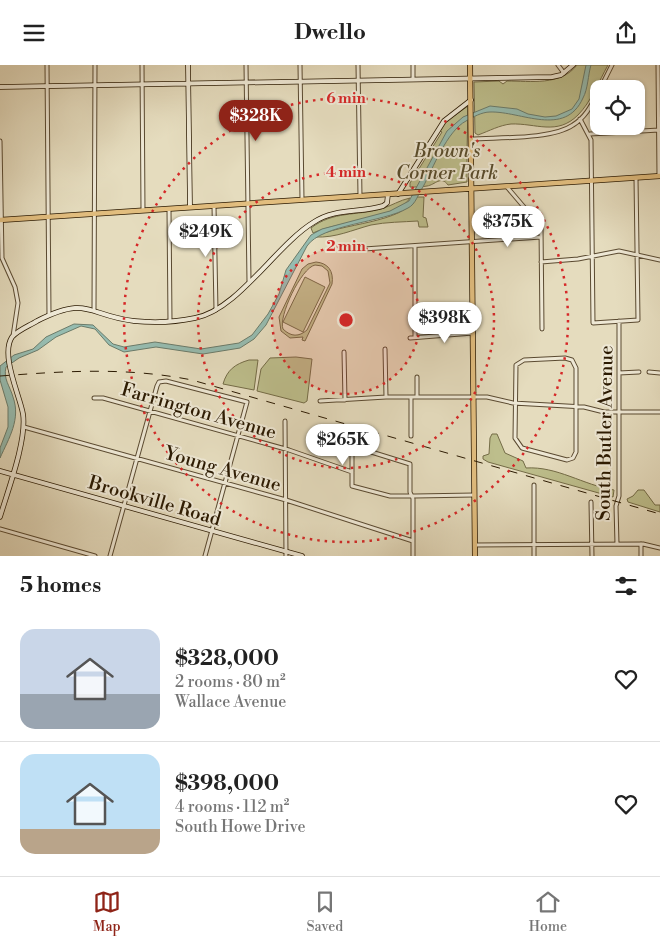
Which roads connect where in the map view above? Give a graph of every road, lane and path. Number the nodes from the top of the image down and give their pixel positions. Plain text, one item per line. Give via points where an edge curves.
1 (47, 65) edge
2 (95, 65) edge
3 (142, 65) edge
4 (188, 65) edge
5 (246, 65) edge
6 (300, 65) edge
7 (358, 65) edge
8 (413, 65) edge
9 (470, 65) edge
10 (558, 65) edge
11 (573, 65) edge
12 (612, 65) edge
13 (658, 65) edge
14 (564, 73) junction
15 (413, 79) junction
16 (471, 79) junction
17 (358, 80) junction
18 (604, 80) edge
19 (300, 81) junction
20 (246, 82) junction
21 (188, 84) junction
22 (142, 85) junction
23 (95, 86) junction
24 (0, 87) edge
25 (47, 87) junction
26 (471, 100) junction
27 (590, 106) edge
28 (580, 119) junction
29 (659, 130) edge
30 (645, 131) edge
31 (590, 134) edge
32 (590, 135) edge
33 (471, 139) junction
34 (0, 141) edge
35 (660, 177) edge
36 (636, 178) junction
37 (592, 181) junction
38 (507, 186) junction
39 (472, 189) junction
40 (388, 194) junction
41 (398, 194) junction
42 (360, 196) junction
43 (302, 199) junction
44 (248, 203) junction
45 (214, 205) junction
46 (190, 207) junction
47 (169, 209) junction
48 (143, 210) junction
49 (94, 213) junction
50 (48, 217) junction
51 (0, 220) edge
52 (541, 237) junction
53 (472, 242) junction
54 (415, 246) junction
55 (364, 249) dead end
56 (637, 255) junction
57 (592, 256) junction
58 (660, 260) edge
59 (541, 262) junction
60 (249, 281) junction
61 (94, 309) junction
62 (216, 310) junction
63 (49, 315) junction
64 (170, 321) junction
65 (618, 321) junction
66 (542, 329) dead end
67 (473, 333) junction
68 (12, 337) junction
69 (415, 337) junction
70 (410, 338) dead end
71 (385, 349) dead end
72 (344, 352) dead end
73 (638, 372) dead end
74 (649, 372) dead end
75 (619, 373) junction
76 (660, 373) edge
77 (417, 377) dead end
78 (386, 397) junction
79 (411, 397) junction
80 (417, 397) junction
81 (474, 397) junction
82 (94, 398) dead end
83 (345, 400) junction
84 (320, 401) dead end
85 (515, 403) junction
86 (576, 406) junction
87 (149, 411) junction
88 (660, 412) edge
89 (619, 413) junction
90 (285, 421) dead end
91 (24, 427) junction
92 (238, 435) junction
93 (411, 436) dead end
94 (285, 449) junction
95 (136, 458) junction
96 (1, 471) edge
97 (352, 472) junction
98 (12, 474) junction
99 (224, 483) junction
100 (534, 485) dead end
101 (474, 495) junction
102 (412, 496) junction
103 (286, 500) junction
104 (592, 502) dead end
105 (123, 506) junction
106 (0, 517) edge
107 (0, 529) edge
108 (212, 531) junction
109 (413, 541) junction
110 (617, 544) junction
111 (641, 544) junction
112 (475, 545) junction
113 (534, 545) junction
114 (592, 545) junction
115 (660, 548) edge
116 (286, 554) edge
117 (95, 556) edge
118 (110, 556) edge
119 (205, 556) edge
120 (302, 556) edge
121 (413, 556) edge
122 (475, 556) edge
123 (534, 556) edge
124 (592, 556) edge
125 (641, 556) edge

1 - 25 street
2 - 23 street
3 - 22 street
4 - 21 street
5 - 20 street
6 - 19 street
7 - 17 street
8 - 15 street
9 - 16 main road
10 - 14 street
11 - 14 street
12 - 18 street
13 - 29 street
14 - 16 street via 552,77
15 - 16 street
15 - 17 street
16 - 26 main road
17 - 19 street
17 - 42 street
19 - 20 street
19 - 43 street
20 - 21 street
20 - 44 street
21 - 22 street
21 - 46 street
22 - 23 street
22 - 48 street
23 - 25 street
23 - 49 street
24 - 25 street
25 - 50 street
26 - 33 main road
26 - 41 street via 444,121
27 - 28 street
28 - 31 street
28 - 33 street via 566,129 552,133
29 - 30 street
29 - 35 street
32 - 37 street, South Butler Avenue
33 - 39 main road
34 - 51 street
35 - 36 main road
36 - 37 main road
36 - 56 street
37 - 38 main road
37 - 57 street, South Butler Avenue
38 - 39 main road
38 - 52 street via 541,227
39 - 41 main road
39 - 53 main road
40 - 41 main road
40 - 42 main road
40 - 60 street via 387,203 381,206 336,213 313,222
42 - 43 main road
43 - 44 main road
44 - 45 main road
44 - 60 street
45 - 46 main road
45 - 62 street
46 - 47 main road
47 - 48 main road
47 - 64 street
48 - 49 main road
49 - 50 main road
49 - 61 street
50 - 51 main road
50 - 63 street
51 - 68 street via 2,258 17,298
52 - 53 street
52 - 59 street
53 - 54 street
53 - 67 main road
54 - 55 street
54 - 69 street
56 - 57 street via 618,251
56 - 58 street
56 - 65 street via 638,320
57 - 59 street
57 - 65 street, South Butler Avenue via 593,323
59 - 66 street
60 - 62 street
61 - 63 street via 74,307
61 - 64 street via 133,321
62 - 64 street via 199,317
63 - 68 street
65 - 75 street, South Butler Avenue
67 - 69 street
67 - 81 main road
68 - 91 street via 10,370
69 - 70 street
71 - 78 street
72 - 83 street
73 - 75 street
74 - 76 street
75 - 89 street, South Butler Avenue
77 - 80 street
78 - 79 street
78 - 83 street
79 - 80 street
79 - 93 street
80 - 81 street
81 - 85 street
81 - 101 main road
82 - 87 street, Farrington Avenue
83 - 84 street
85 - 86 street
85 - 86 street via 514,371 517,364 526,360 566,357 576,366
85 - 86 street via 515,438 519,445 566,460 573,458 576,452
86 - 89 street
87 - 92 street, Farrington Avenue
87 - 92 street via 158,384 166,381 246,402
87 - 95 street
88 - 89 street
89 - 110 street, South Butler Avenue
90 - 94 street
91 - 95 street, Young Avenue
91 - 98 street
92 - 94 street, Farrington Avenue
92 - 99 street
94 - 97 street, Farrington Avenue
94 - 103 street
95 - 99 street, Young Avenue
95 - 105 street
96 - 98 street, Brookville Road
97 - 102 street via 352,486 390,496
97 - 102 street via 352,446 410,464
98 - 105 street, Brookville Road
98 - 106 street
99 - 103 street, Young Avenue
99 - 108 street
100 - 113 street
101 - 102 street
101 - 112 main road
102 - 109 street
103 - 109 street, Young Avenue
103 - 116 street
104 - 114 street
105 - 108 street, Brookville Road
105 - 118 street
107 - 117 street
108 - 116 street, Brookville Road
108 - 119 street
109 - 121 street
110 - 111 street
110 - 114 street
111 - 115 street
111 - 125 street
112 - 113 street
112 - 122 main road
113 - 114 street
113 - 123 street
114 - 124 street
116 - 120 street, Brookville Road

